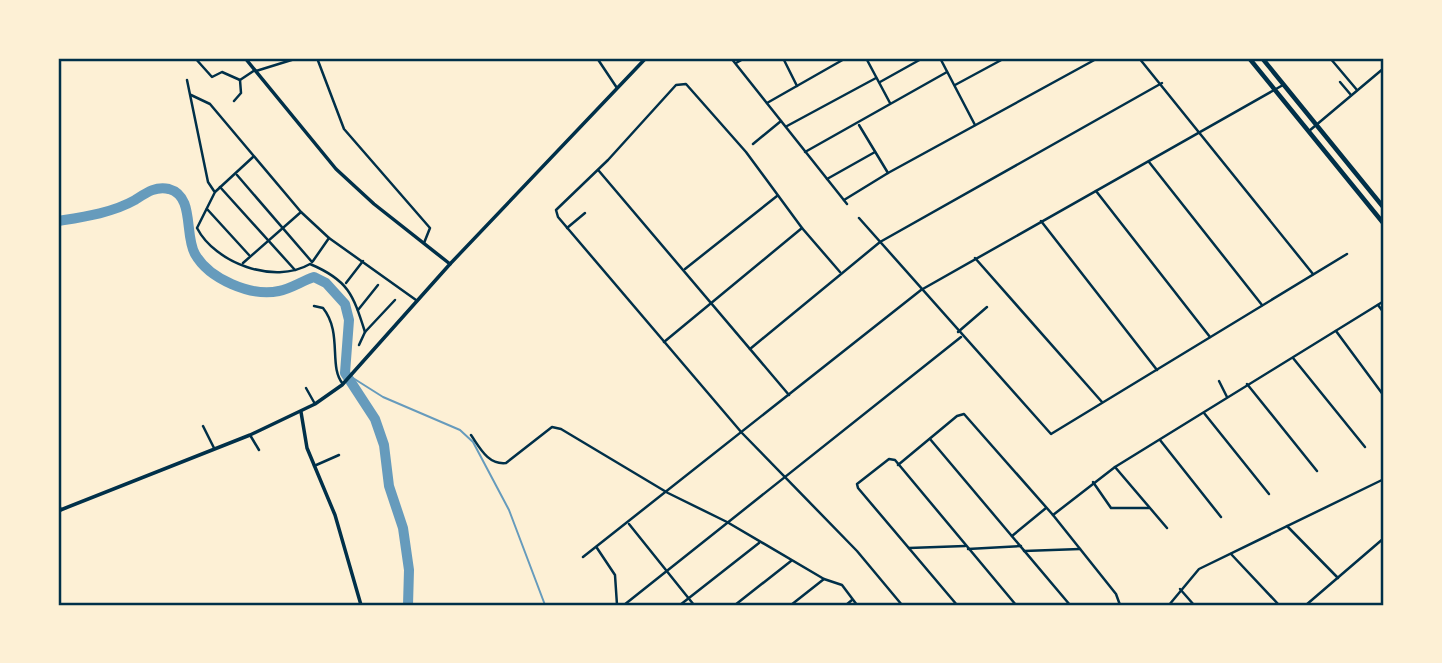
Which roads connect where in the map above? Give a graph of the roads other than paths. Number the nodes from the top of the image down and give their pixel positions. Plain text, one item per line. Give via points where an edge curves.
1 (195, 58) edge
2 (245, 58) edge
3 (298, 58) edge
4 (317, 58) edge
5 (597, 58) edge
6 (646, 58) edge
7 (732, 58) edge
8 (745, 58) edge
9 (783, 58) edge
10 (830, 58) edge
11 (846, 58) edge
12 (866, 58) edge
13 (923, 58) edge
14 (940, 58) edge
15 (1005, 58) edge
16 (1098, 58) edge
17 (1139, 58) edge
18 (1249, 58) edge
19 (1262, 58) edge
20 (1330, 58) edge
21 (736, 63) junction
22 (834, 65) junction
23 (1384, 68) edge
24 (256, 70) junction
25 (947, 72) junction
26 (876, 78) junction
27 (187, 80) dead end
28 (240, 80) junction
29 (880, 82) junction
30 (1340, 82) dead end
31 (1162, 83) junction
32 (955, 85) junction
33 (1284, 85) junction
34 (797, 86) junction
35 (617, 88) junction
36 (1357, 90) junction
37 (1276, 91) junction
38 (191, 95) junction
39 (1351, 96) junction
40 (234, 101) dead end
41 (767, 103) junction
42 (890, 103) junction
43 (781, 121) junction
44 (858, 123) junction
45 (975, 125) junction
46 (1317, 125) junction
47 (785, 127) junction
48 (1309, 132) junction
49 (1203, 134) junction
50 (753, 144) dead end
51 (805, 152) junction
52 (875, 152) junction
53 (253, 157) junction
54 (1149, 162) junction
55 (598, 170) junction
56 (888, 173) junction
57 (235, 174) junction
58 (827, 179) junction
59 (220, 187) junction
60 (1096, 191) junction
61 (215, 192) junction
62 (777, 196) junction
63 (1384, 208) edge
64 (207, 209) junction
65 (301, 212) junction
66 (585, 213) dead end
67 (859, 218) dead end
68 (1041, 221) junction
69 (1384, 224) edge
70 (285, 228) junction
71 (567, 228) junction
72 (802, 228) junction
73 (329, 238) junction
74 (267, 240) junction
75 (880, 242) junction
76 (423, 244) junction
77 (1347, 254) dead end
78 (249, 255) junction
79 (975, 258) junction
80 (363, 261) junction
81 (311, 263) junction
82 (243, 264) junction
83 (450, 264) junction
84 (685, 269) junction
85 (295, 271) junction
86 (840, 272) junction
87 (1313, 274) junction
88 (345, 284) junction
89 (378, 285) dead end
90 (921, 290) junction
91 (395, 300) dead end
92 (416, 300) junction
93 (711, 301) junction
94 (1384, 301) edge
95 (1262, 305) junction
96 (1378, 305) junction
97 (314, 306) dead end
98 (987, 307) dead end
99 (358, 310) junction
100 (1384, 313) edge
101 (1336, 331) junction
102 (365, 332) junction
103 (958, 332) junction
104 (961, 337) junction
105 (1210, 337) junction
106 (664, 342) junction
107 (359, 345) dead end
108 (750, 349) junction
109 (1293, 358) junction
110 (1157, 370) junction
111 (1219, 381) dead end
112 (343, 383) junction
113 (1247, 384) junction
114 (306, 388) dead end
115 (789, 395) junction
116 (1384, 395) edge
117 (1227, 397) junction
118 (1103, 403) junction
119 (315, 404) junction
120 (301, 412) junction
121 (1203, 412) junction
122 (203, 426) dead end
123 (742, 433) junction
124 (250, 435) junction
125 (471, 435) dead end
126 (930, 439) junction
127 (1160, 440) junction
128 (1365, 447) dead end
129 (215, 448) junction
130 (259, 450) dead end
131 (339, 455) dead end
132 (898, 465) junction
133 (314, 467) junction
134 (1115, 467) junction
135 (1317, 471) dead end
136 (784, 478) junction
137 (1384, 479) edge
138 (1093, 482) junction
139 (668, 493) junction
140 (1269, 494) dead end
141 (58, 502) edge
142 (1046, 508) junction
143 (1149, 508) junction
144 (60, 510) edge
145 (1053, 515) junction
146 (1221, 517) dead end
147 (727, 522) junction
148 (629, 524) junction
149 (1287, 526) junction
150 (1167, 528) dead end
151 (1012, 536) junction
152 (1384, 538) edge
153 (759, 543) junction
154 (1021, 546) junction
155 (597, 547) junction
156 (909, 548) junction
157 (967, 548) junction
158 (1080, 550) junction
159 (1024, 551) junction
160 (1230, 553) junction
161 (583, 557) dead end
162 (791, 561) junction
163 (668, 570) junction
164 (1338, 578) junction
165 (824, 579) junction
166 (1180, 589) junction
167 (689, 598) junction
168 (852, 600) junction
169 (361, 605) edge
170 (617, 605) edge
171 (624, 605) edge
172 (680, 605) edge
173 (694, 605) edge
174 (735, 605) edge
175 (791, 605) edge
176 (846, 605) edge
177 (857, 605) edge
178 (902, 605) edge
179 (957, 605) edge
180 (1016, 605) edge
181 (1070, 605) edge
182 (1120, 605) edge
183 (1169, 605) edge
184 (1194, 605) edge
185 (1279, 605) edge
186 (1306, 605) edge

1 - 28 street via 212,77 222,72
2 - 24 main road
3 - 24 street
4 - 76 street via 344,129 430,228
5 - 35 street
6 - 35 main road
7 - 21 street
8 - 21 street
9 - 34 street
10 - 22 street
11 - 22 street
12 - 26 street
13 - 29 street
14 - 25 street
15 - 32 street
16 - 45 street
17 - 31 street
18 - 37 highway
19 - 33 highway
20 - 36 street
21 - 41 street
22 - 34 street
23 - 36 street
24 - 28 street
24 - 76 main road via 336,169
25 - 32 street
25 - 42 street
26 - 29 street
26 - 47 street
27 - 38 street
28 - 40 street via 241,93
29 - 42 street
30 - 39 street
31 - 49 street
31 - 75 street
32 - 45 street
33 - 37 street
33 - 46 highway
34 - 41 street
35 - 83 main road
36 - 39 street
37 - 48 highway
37 - 49 street
38 - 53 street via 210,104
38 - 61 street via 208,182
39 - 46 street
41 - 43 street
42 - 44 street
43 - 47 street
43 - 50 street
44 - 51 street
44 - 52 street
45 - 56 street
46 - 48 street
46 - 63 highway
47 - 51 street
48 - 69 highway
49 - 54 street
49 - 87 street
51 - 58 street
52 - 56 street
52 - 58 street
53 - 57 street
53 - 65 street
54 - 60 street
54 - 95 street
55 - 62 street via 676,85 683,84 746,152
55 - 71 street via 556,213
55 - 84 street
56 - 58 street via 846,202
57 - 59 street
57 - 70 street
59 - 61 street
59 - 74 street
60 - 68 street
60 - 105 street
61 - 64 street
62 - 72 street
62 - 84 street
64 - 78 street
64 - 82 street via 197,228 202,239 222,257
65 - 70 street
65 - 73 street
66 - 71 street
67 - 75 street
68 - 79 street
68 - 110 street
70 - 74 street
70 - 81 street
71 - 106 street
72 - 86 street
72 - 93 street
73 - 80 street
73 - 81 street
74 - 78 street
74 - 85 street
75 - 86 street
75 - 90 street
76 - 83 main road
77 - 87 street
78 - 82 street
79 - 90 street
79 - 118 street
80 - 88 street
80 - 92 street
81 - 85 street
81 - 88 street
82 - 85 street via 274,272
83 - 92 main road
84 - 93 street
86 - 108 street
87 - 95 street
88 - 99 street
89 - 99 street
90 - 103 street
90 - 115 street
91 - 102 street
92 - 112 main road
93 - 106 street
93 - 108 street
94 - 96 street
95 - 105 street
96 - 100 street
96 - 101 street
97 - 112 street via 323,308 332,325 337,375
98 - 103 street
99 - 102 street
101 - 109 street
101 - 116 street
102 - 107 street
103 - 104 street
104 - 118 street via 1051,434
104 - 136 street
105 - 110 street
106 - 123 street
108 - 115 street
109 - 113 street
109 - 128 street
110 - 118 street
111 - 117 street
112 - 119 main road
113 - 117 street
113 - 135 street
114 - 119 street
115 - 123 street
117 - 121 street
119 - 120 main road
120 - 124 main road
120 - 133 main road
121 - 127 street
121 - 140 street
122 - 129 street
123 - 136 street
123 - 139 street
124 - 129 main road
124 - 130 street
125 - 139 street via 489,460 498,464 556,427
126 - 132 street
126 - 142 street via 964,414
126 - 151 street
127 - 134 street
127 - 146 street
129 - 144 main road
131 - 133 street
132 - 156 street via 889,459 857,484
132 - 157 street
133 - 169 main road via 335,515
134 - 138 street
134 - 143 street
136 - 147 street
136 - 178 street via 857,551
137 - 149 street
138 - 143 street via 1111,508
138 - 145 street
139 - 147 street
139 - 148 street
141 - 144 street
142 - 145 street
142 - 151 street
143 - 150 street
145 - 158 street
147 - 153 street
147 - 163 street
148 - 155 street
148 - 163 street
149 - 160 street
149 - 164 street
151 - 154 street
152 - 164 street
153 - 162 street
153 - 167 street
154 - 157 street
154 - 159 street
155 - 161 street
155 - 170 street via 615,575
156 - 157 street
156 - 179 street
157 - 180 street
158 - 159 street
158 - 182 street
159 - 181 street
160 - 166 street via 1199,569
160 - 185 street
162 - 165 street
162 - 174 street
163 - 167 street
163 - 171 street
164 - 186 street
165 - 168 street via 842,585
165 - 175 street
166 - 183 street
166 - 184 street
167 - 172 street
167 - 173 street
168 - 176 street
168 - 177 street

